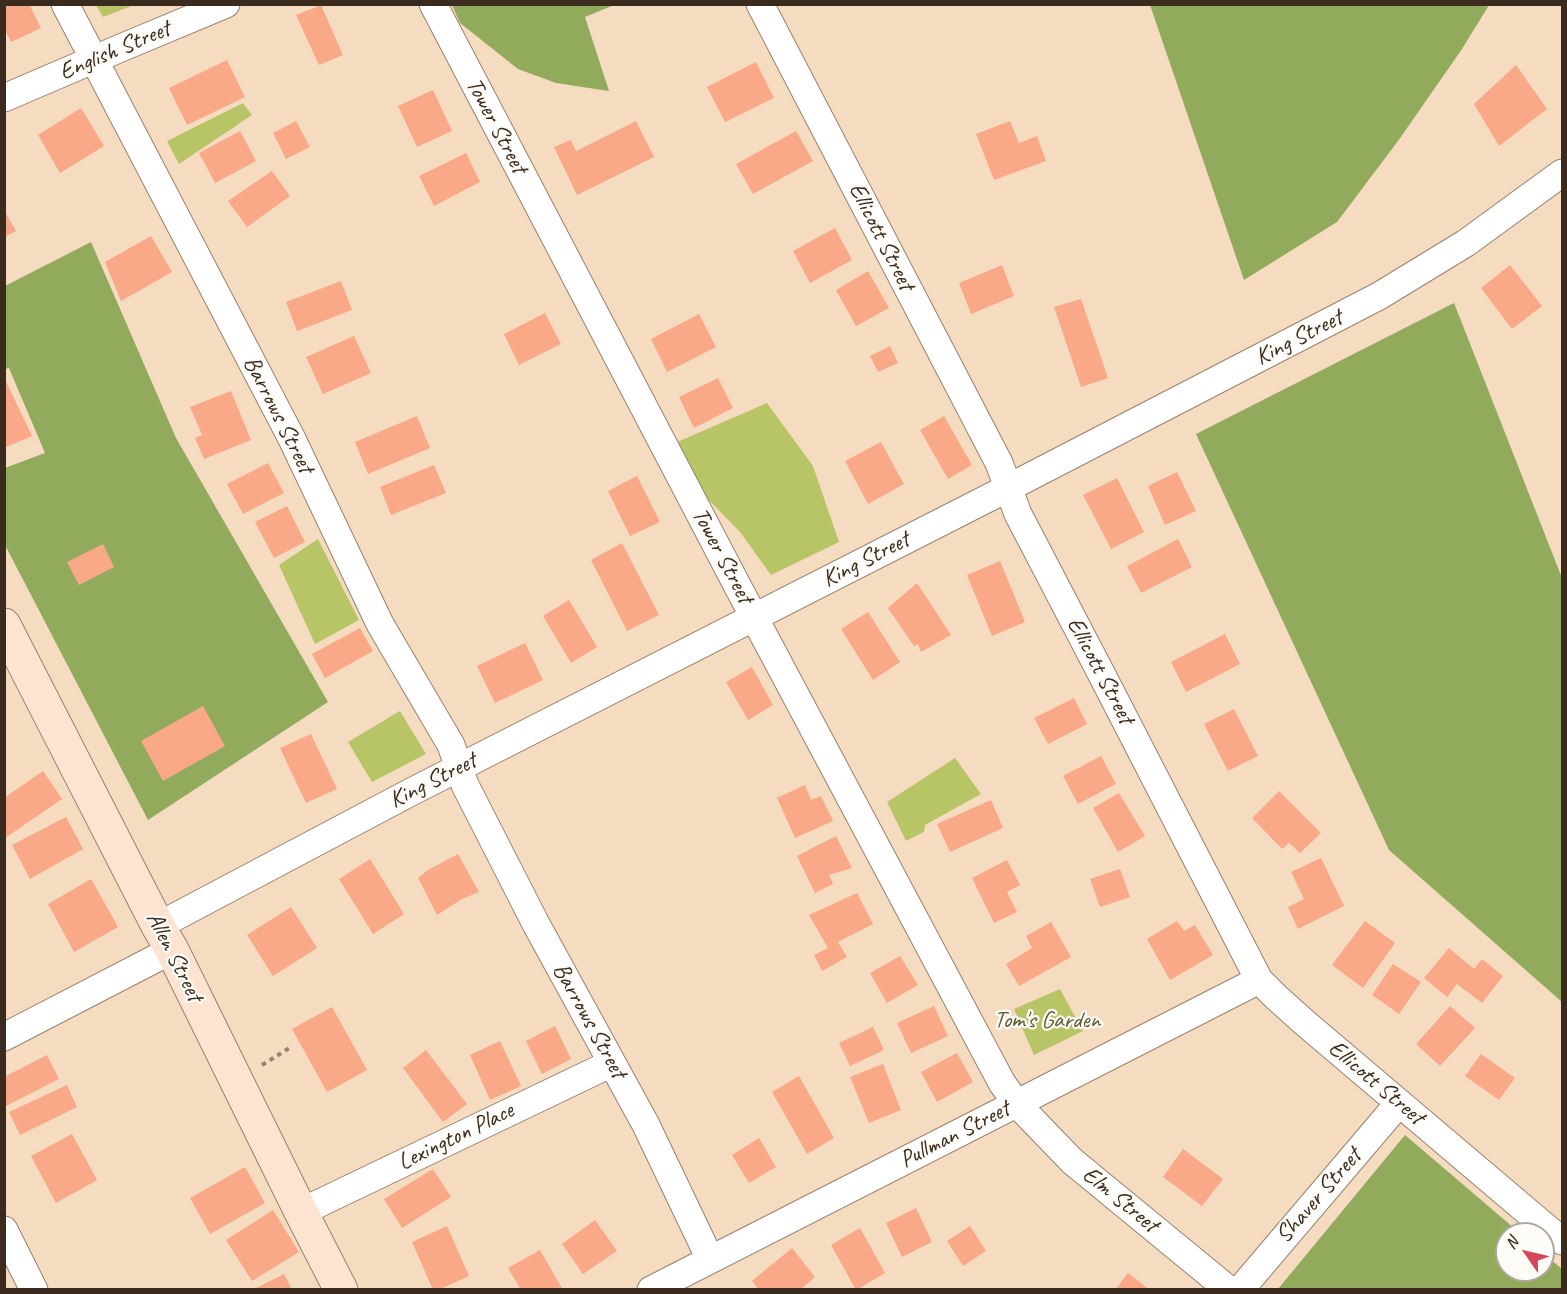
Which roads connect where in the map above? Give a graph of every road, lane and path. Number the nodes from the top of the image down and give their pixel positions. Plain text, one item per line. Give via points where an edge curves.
1 (65, 4) edge
2 (226, 4) edge
3 (433, 4) edge
4 (760, 4) edge
5 (93, 59) junction
6 (4, 98) edge
7 (1563, 173) edge
8 (1008, 488) junction
9 (754, 617) junction
10 (4, 625) edge
11 (458, 766) junction
12 (165, 938) junction
13 (1259, 980) junction
14 (4, 1037) edge
15 (291, 1047) dead end
16 (612, 1063) junction
17 (262, 1065) dead end
18 (1399, 1103) junction
19 (1017, 1104) junction
20 (301, 1212) junction
21 (4, 1230) edge
22 (1563, 1241) edge
23 (701, 1273) edge
24 (28, 1285) edge
25 (341, 1290) edge
26 (651, 1290) edge
27 (1229, 1290) edge
28 (1239, 1290) edge

1 - 5 street, Barrows Street
2 - 5 street, English Street
3 - 9 street, Tower Street
4 - 8 street, Ellicott Street via 999,463
5 - 6 street, English Street
5 - 11 street, Barrows Street via 292,439 380,624
7 - 8 street, King Street via 1466,243 1379,297
8 - 9 street, King Street
8 - 13 street, Ellicott Street via 1025,529
9 - 11 street, King Street
9 - 19 street, Tower Street via 1002,1083
10 - 12 street, Allen Street
11 - 12 street, King Street
11 - 16 street, Barrows Street via 536,924
12 - 14 street, King Street
12 - 20 street, Allen Street
13 - 18 street, Ellicott Street
13 - 19 street, Pullman Street
15 - 17 path
16 - 20 street, Lexington Place
16 - 23 street, Barrows Street via 646,1125
18 - 22 street, Ellicott Street
18 - 28 street, Shaver Street
19 - 23 street, Pullman Street
19 - 27 street, Elm Street via 1072,1161
20 - 25 street, Allen Street
21 - 24 street
23 - 26 street, Pullman Street

